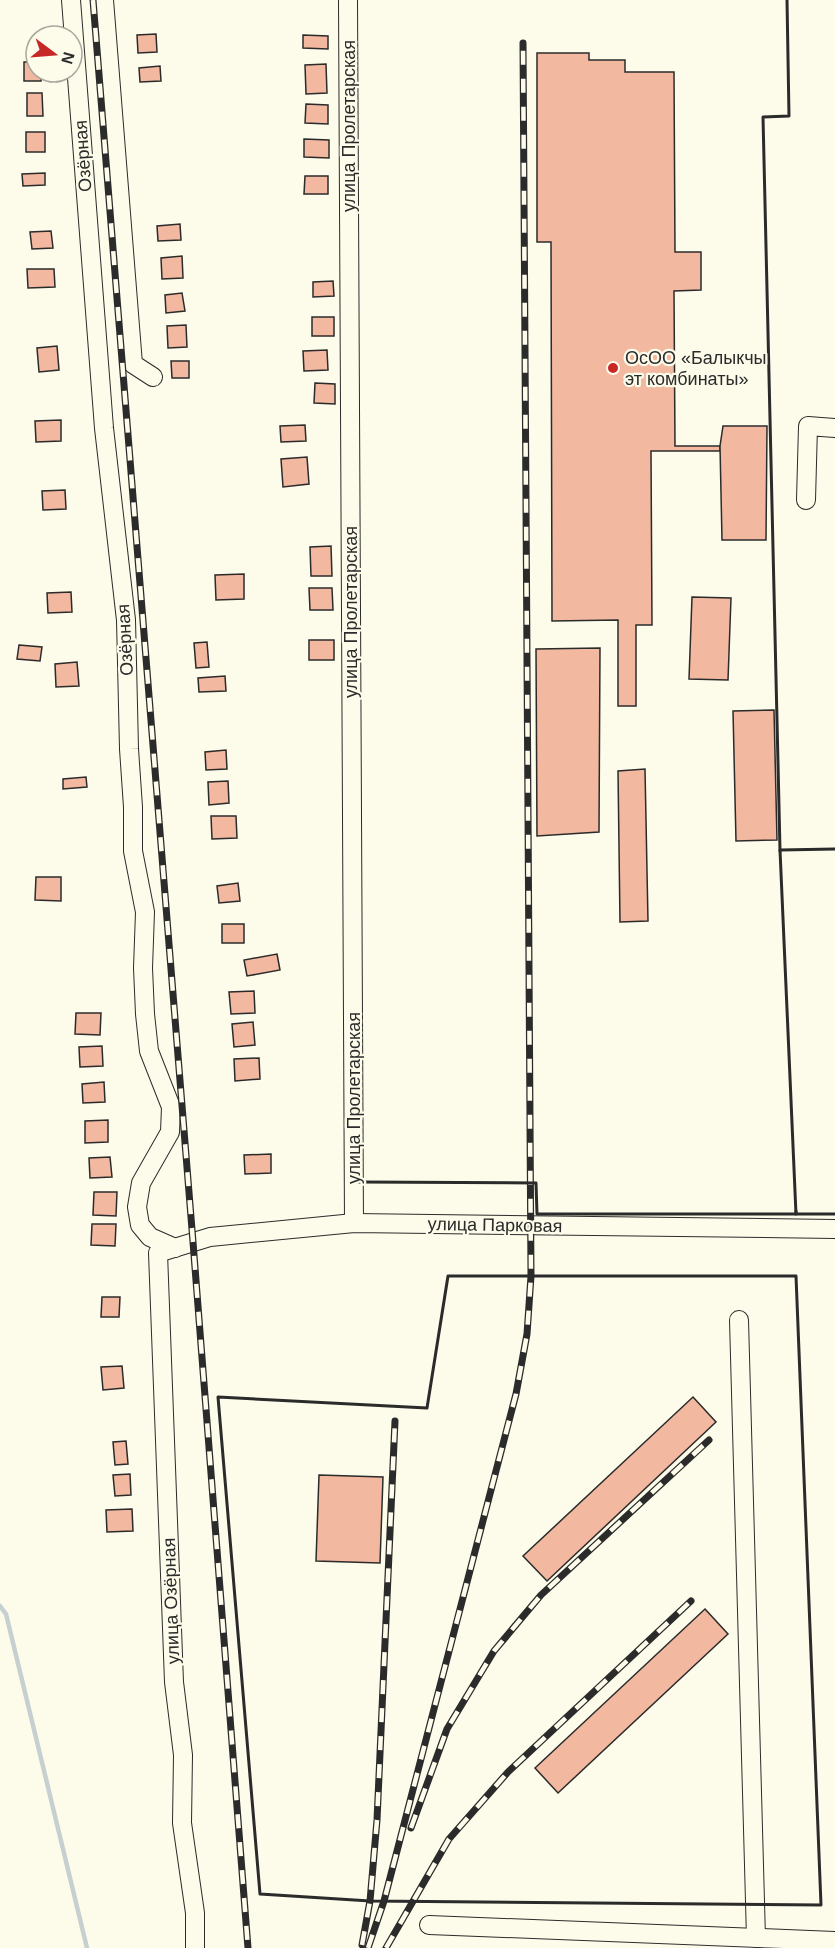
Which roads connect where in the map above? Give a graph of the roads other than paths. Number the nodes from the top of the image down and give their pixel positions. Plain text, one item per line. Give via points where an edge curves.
1 (71, 0) edge
2 (104, 0) edge
3 (348, 0) edge
4 (153, 377) dead end
5 (835, 428) edge
6 (806, 500) dead end
7 (354, 1223) junction
8 (835, 1229) edge
9 (166, 1250) junction
10 (739, 1320) dead end
11 (429, 1925) dead end
12 (756, 1938) junction
13 (835, 1941) edge
14 (195, 1948) edge

1 - 9 street, Озёрная via 104,428 126,620 133,851 145,912 145,1014 149,1051 171,1107 170,1132 141,1183 137,1207 140,1225
2 - 4 street via 133,364
3 - 7 street, улица Пролетарская
5 - 6 street via 808,426
7 - 8 street, улица Парковая
7 - 9 street, улица Парковая via 210,1237
9 - 14 street, улица Озёрная via 174,1682 183,1755 182,1823 195,1913
10 - 12 street
11 - 12 street
12 - 13 street

